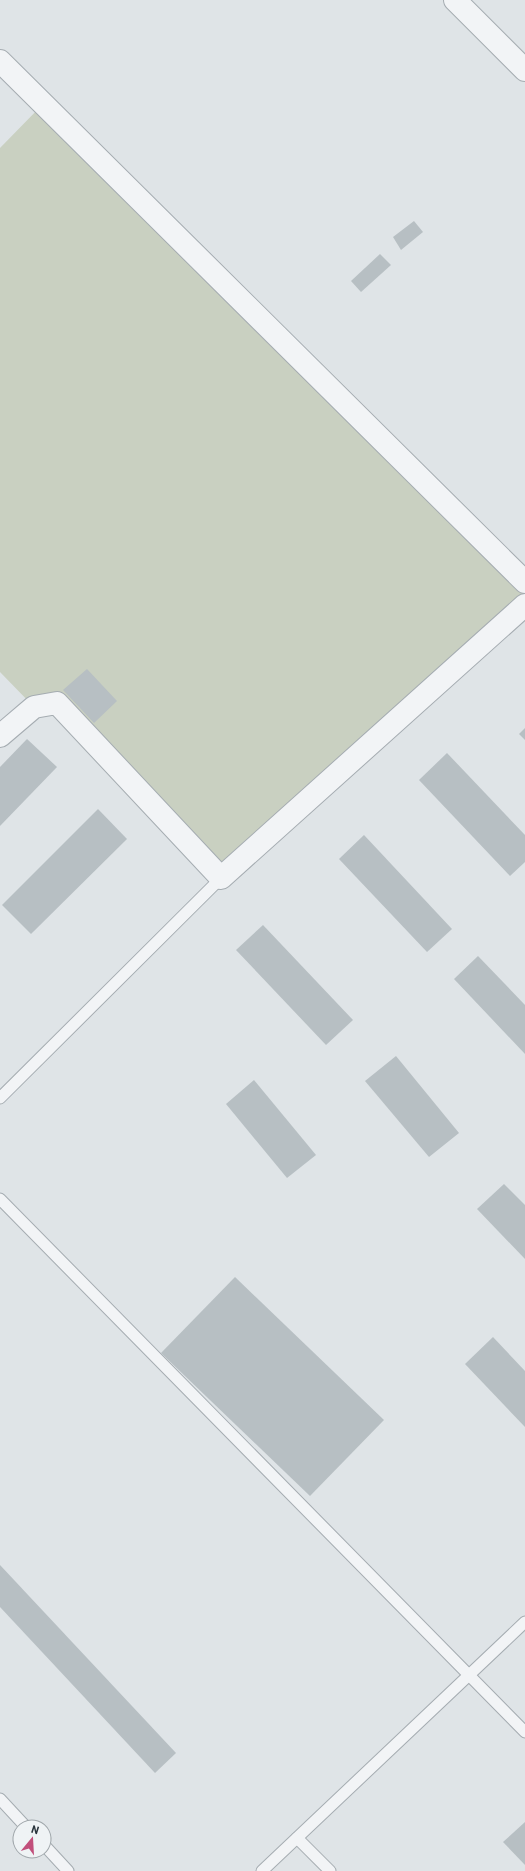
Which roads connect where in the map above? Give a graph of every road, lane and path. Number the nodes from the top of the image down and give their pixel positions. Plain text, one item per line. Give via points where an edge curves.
1 (455, 0) edge
2 (0, 61) edge
3 (525, 70) edge
4 (525, 582) edge
5 (525, 605) edge
6 (0, 736) edge
7 (221, 878) junction
8 (0, 1098) edge
9 (0, 1200) edge
10 (525, 1622) edge
11 (468, 1676) junction
12 (525, 1732) edge
13 (0, 1799) edge
14 (19, 1819) edge
15 (297, 1838) junction
16 (52, 1854) edge
17 (68, 1871) edge
18 (262, 1871) edge
19 (330, 1871) edge

1 - 3 street
2 - 4 street
5 - 7 street
6 - 7 street via 34,707 57,703
7 - 8 lane
9 - 11 lane
10 - 11 lane
11 - 12 lane
11 - 15 lane
13 - 14 lane
15 - 18 lane
15 - 19 lane
16 - 17 lane

